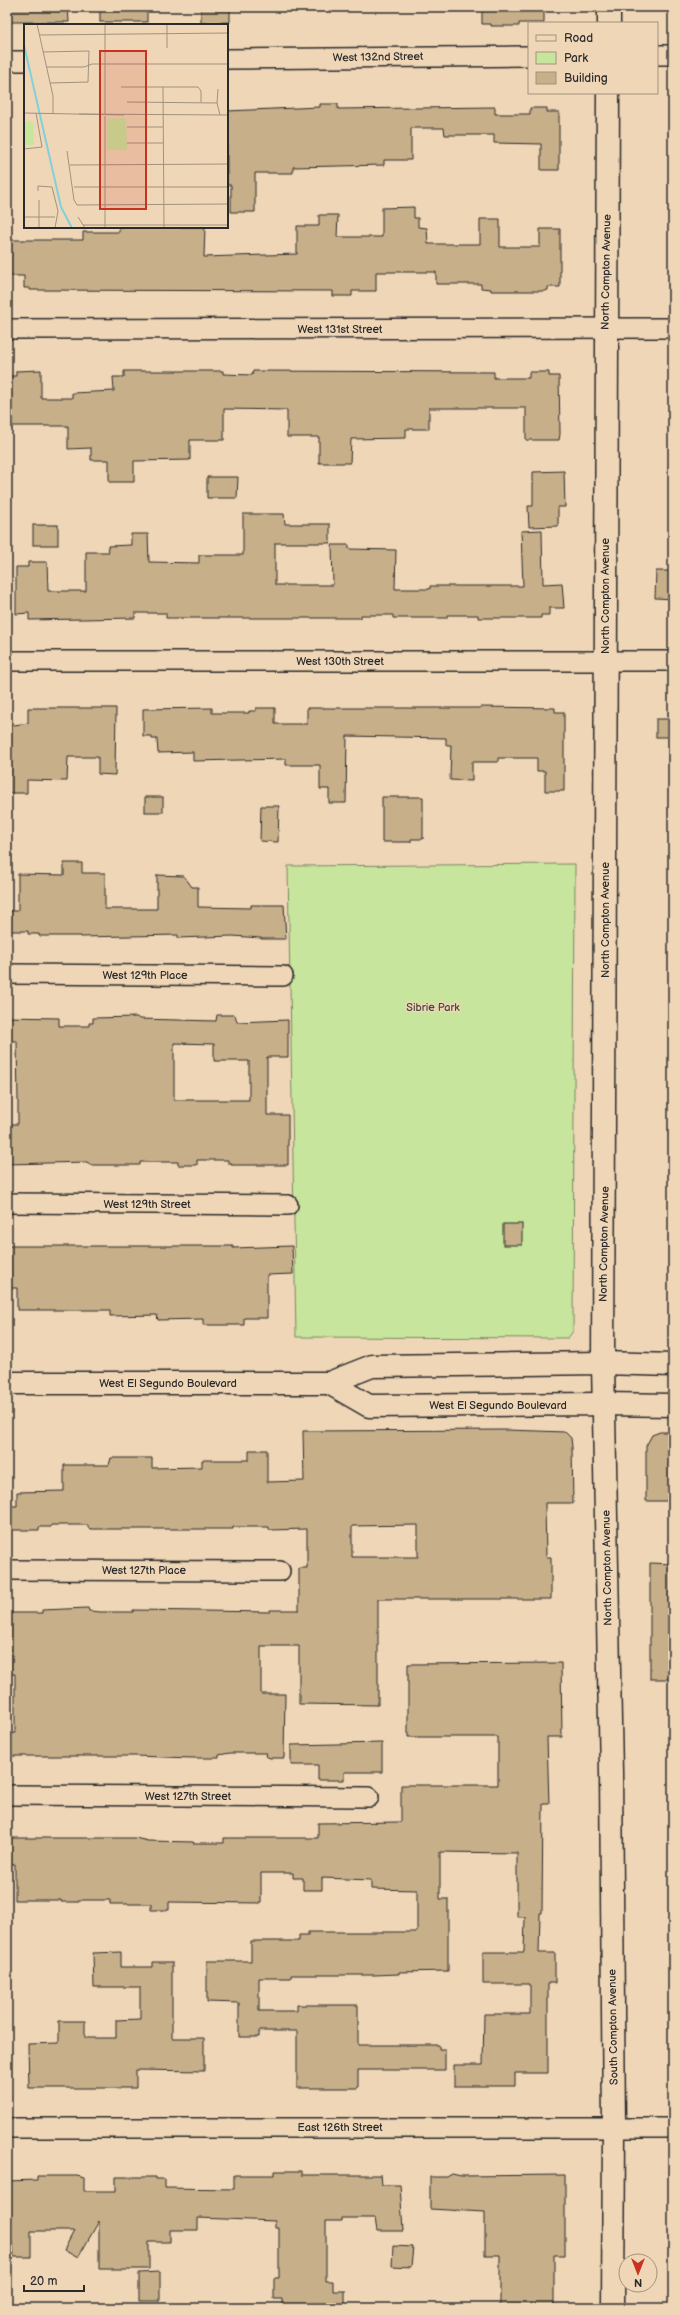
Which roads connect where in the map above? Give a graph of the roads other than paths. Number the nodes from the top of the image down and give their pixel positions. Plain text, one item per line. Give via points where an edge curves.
1 (609, 7) edge
2 (609, 22) edge
3 (658, 55) edge
4 (673, 55) edge
5 (528, 56) edge
6 (228, 59) edge
7 (7, 61) edge
8 (24, 61) edge
9 (608, 94) edge
10 (606, 328) junction
11 (673, 328) edge
12 (7, 329) edge
13 (7, 661) edge
14 (605, 661) junction
15 (673, 661) edge
16 (7, 974) edge
17 (283, 976) dead end
18 (7, 1203) edge
19 (288, 1205) dead end
20 (603, 1363) junction
21 (673, 1365) edge
22 (7, 1383) edge
23 (329, 1383) junction
24 (603, 1404) junction
25 (673, 1405) edge
26 (7, 1570) edge
27 (280, 1571) dead end
28 (610, 1747) joint
29 (7, 1795) edge
30 (369, 1797) dead end
31 (614, 2127) junction
32 (7, 2128) edge
33 (673, 2128) edge
34 (612, 2308) edge

1 - 2 main road
3 - 4 street
5 - 6 street, West 132nd Street
7 - 8 street
9 - 10 main road, North Compton Avenue
10 - 11 street, West 131st Street
10 - 12 street, West 131st Street
10 - 14 main road, North Compton Avenue
13 - 14 street, West 130th Street
14 - 15 street, West 130th Street
14 - 20 main road, North Compton Avenue
16 - 17 street, West 129th Place
18 - 19 street, West 129th Street
20 - 21 main road, West El Segundo Boulevard
20 - 23 main road, West El Segundo Boulevard via 372,1366
20 - 24 main road, North Compton Avenue
22 - 23 main road, West El Segundo Boulevard
23 - 24 main road, West El Segundo Boulevard via 369,1406
24 - 25 main road, West El Segundo Boulevard
24 - 28 main road, North Compton Avenue
26 - 27 street, West 127th Place
28 - 31 main road, South Compton Avenue
29 - 30 street, West 127th Street
31 - 32 street, East 126th Street
31 - 33 street, East 126th Street
31 - 34 main road, South Compton Avenue

